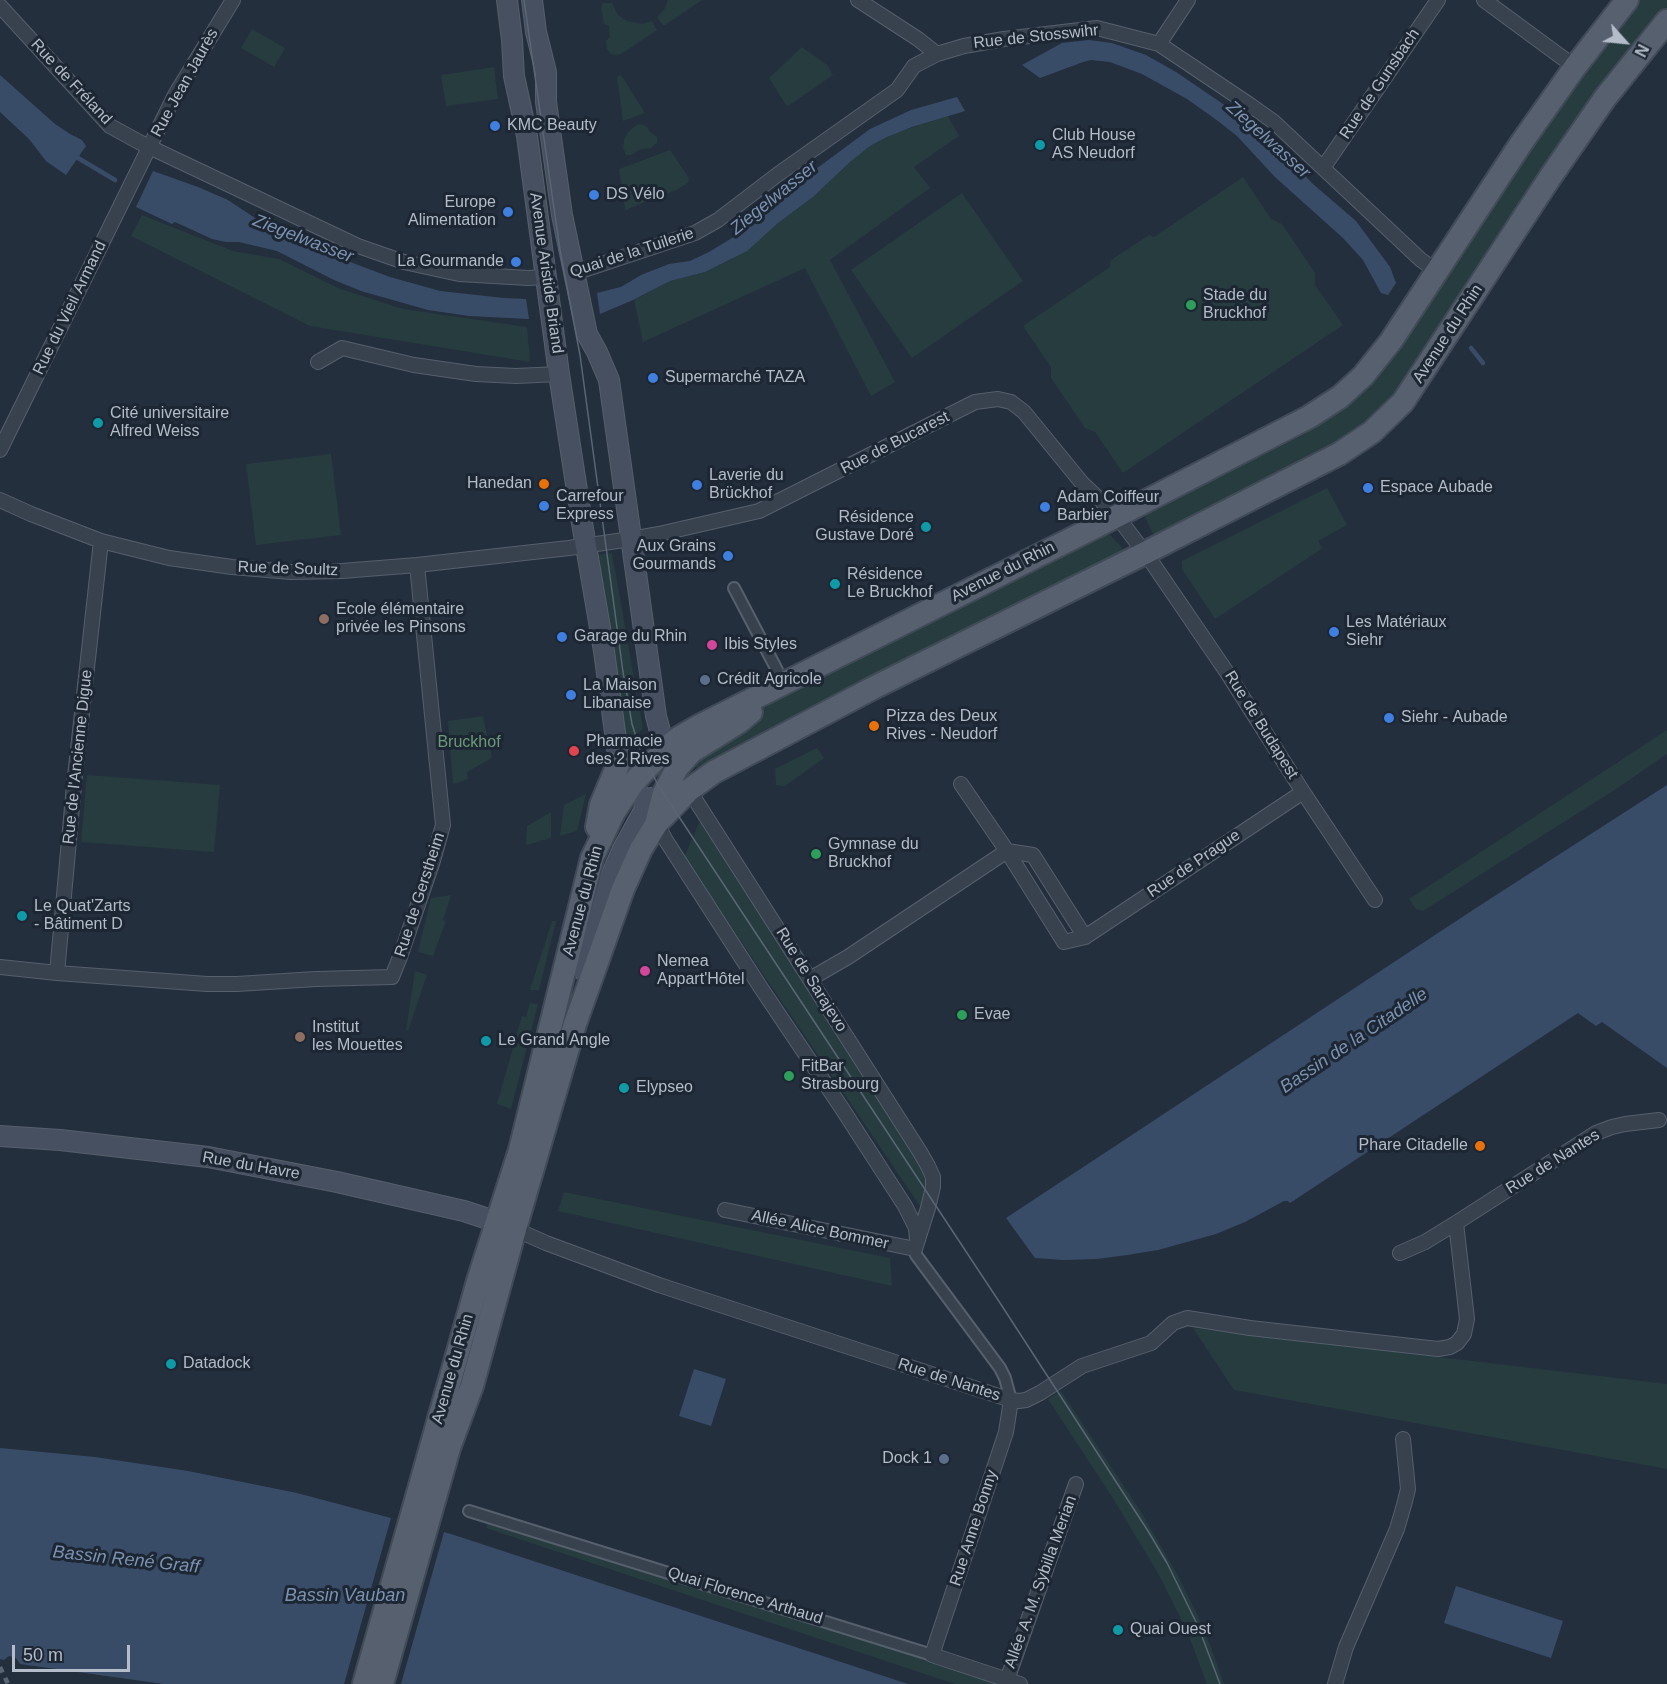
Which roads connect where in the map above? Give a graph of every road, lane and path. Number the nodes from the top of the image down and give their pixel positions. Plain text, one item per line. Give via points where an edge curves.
1 (233, 0) edge
2 (507, 0) edge
3 (532, 0) edge
4 (858, 0) edge
5 (1188, 0) edge
6 (1438, 0) edge
7 (1484, 0) edge
8 (1627, 0) edge
9 (0, 6) edge
10 (1667, 21) edge
11 (1159, 44) junction
12 (937, 54) junction
13 (1575, 67) junction
14 (149, 147) junction
15 (140, 166) joint
16 (1323, 168) junction
17 (1437, 271) junction
18 (574, 273) junction
19 (547, 277) junction
20 (318, 362) dead end
21 (560, 374) junction
22 (0, 450) edge
23 (0, 500) edge
24 (1117, 516) junction
25 (631, 539) junction
26 (101, 541) junction
27 (586, 545) junction
28 (1145, 553) junction
29 (417, 566) junction
30 (734, 588) dead end
31 (779, 677) junction
32 (667, 747) junction
33 (619, 762) junction
34 (677, 768) junction
35 (633, 783) junction
36 (961, 784) dead end
37 (689, 790) junction
38 (1303, 792) junction
39 (652, 815) junction
40 (1007, 851) junction
41 (592, 858) junction
42 (1374, 900) dead end
43 (1085, 937) junction
44 (0, 967) edge
45 (57, 973) junction
46 (810, 980) junction
47 (1659, 1120) dead end
48 (0, 1136) edge
49 (725, 1210) dead end
50 (1456, 1223) junction
51 (506, 1226) junction
52 (916, 1245) junction
53 (1400, 1253) dead end
54 (1011, 1400) junction
55 (1403, 1439) dead end
56 (1076, 1484) dead end
57 (427, 1494) junction
58 (469, 1511) dead end
59 (932, 1655) junction
60 (1013, 1682) edge
61 (364, 1684) edge
62 (381, 1684) edge
63 (1335, 1684) edge

1 - 14 street, Rue Jean Jaurès via 175,95
2 - 19 main road, Avenue Aristide Briand via 514,76 527,136
3 - 18 main road, Avenue Aristide Briand via 546,72 546,102 562,215
4 - 12 street
5 - 11 street
6 - 16 street, Rue de Gunsbach
7 - 13 street
8 - 13 main road, Avenue du Rhin
9 - 14 street, Rue de Fréland via 110,126
10 - 28 main road, Avenue du Rhin via 1605,98 1427,368 1388,418 1339,454
11 - 12 street, Rue de Stosswihr via 1097,28 1004,39
11 - 16 street, Rue de Stosswihr via 1274,122
12 - 18 street, Quai de la Tuilerie via 914,66 897,90 718,220 695,233
13 - 17 main road, Avenue du Rhin
14 - 15 street, Rue Jean Jaurès
14 - 19 street, Quai de la Tuilerie via 358,246 404,262 459,274
15 - 22 street, Rue du Vieil Armand
16 - 17 street, Rue de Stosswihr
17 - 24 main road, Avenue du Rhin via 1391,341 1341,397
18 - 19 main road, Quai de la Tuilerie
18 - 25 main road, Avenue Aristide Briand via 587,334 609,380
19 - 21 main road, Avenue Aristide Briand
20 - 21 street via 342,348 476,374
21 - 27 main road, Avenue Aristide Briand
23 - 26 street, Rue de Soultz
24 - 25 street, Rue de Bucarest via 1082,483 1024,412 1011,402 998,399 975,402 759,511
24 - 28 street
24 - 31 main road, Avenue du Rhin
25 - 27 street
25 - 32 main road, Avenue Aristide Briand via 656,716
26 - 29 street, Rue de Soultz via 169,558 291,572
26 - 45 street, Rue de l'Ancienne Digue
27 - 29 street, Rue de Soultz
27 - 33 main road, Avenue Aristide Briand
28 - 37 main road, Avenue du Rhin via 873,688 710,774
28 - 38 street, Rue de Budapest
29 - 45 street, Rue de Gerstheim via 443,825 392,977 207,984
30 - 31 street
31 - 32 main road, Avenue du Rhin
31 - 34 main road via 740,722 691,753
32 - 34 main road, Avenue Aristide Briand
32 - 35 main road, Avenue du Rhin
32 - 39 main road
33 - 35 main road, Avenue Aristide Briand
33 - 41 main road via 601,805
34 - 37 main road, Avenue Aristide Briand
34 - 39 main road
35 - 39 main road, Avenue Aristide Briand
35 - 41 main road, Avenue du Rhin
36 - 40 street
37 - 39 main road, Avenue du Rhin
37 - 46 street, Rue de Sarajevo
38 - 42 street, Rue de Budapest
38 - 43 street, Rue de Prague
39 - 51 main road, Avenue du Rhin
39 - 52 street via 905,1206 916,1228
40 - 43 street via 1033,855
40 - 43 street via 1064,942
40 - 46 street
41 - 51 main road, Avenue du Rhin via 520,1150
44 - 45 street, Rue de Gerstheim
46 - 52 street, Rue de Sarajevo via 933,1177
47 - 50 street, Rue de Nantes via 1596,1133
48 - 51 main road, Rue du Havre via 208,1157 337,1182
49 - 52 street, Allée Alice Bommer
50 - 53 street, Rue de Nantes
50 - 54 street, Rue de Nantes via 1467,1319 1464,1334 1450,1347 1438,1349 1187,1318 1173,1323 1151,1343 1082,1366 1032,1398
51 - 54 street, Rue de Nantes via 659,1286
51 - 57 main road, Avenue du Rhin via 471,1386
52 - 54 street via 916,1255 1000,1368
54 - 59 street, Rue Anne Bonny via 1006,1432
55 - 63 street via 1408,1489 1402,1513 1346,1647
56 - 60 street, Allée A. M. Sybilla Merian
57 - 61 main road
57 - 62 main road
58 - 59 street, Quai Florence Arthaud
59 - 60 street, Quai Florence Arthaud

